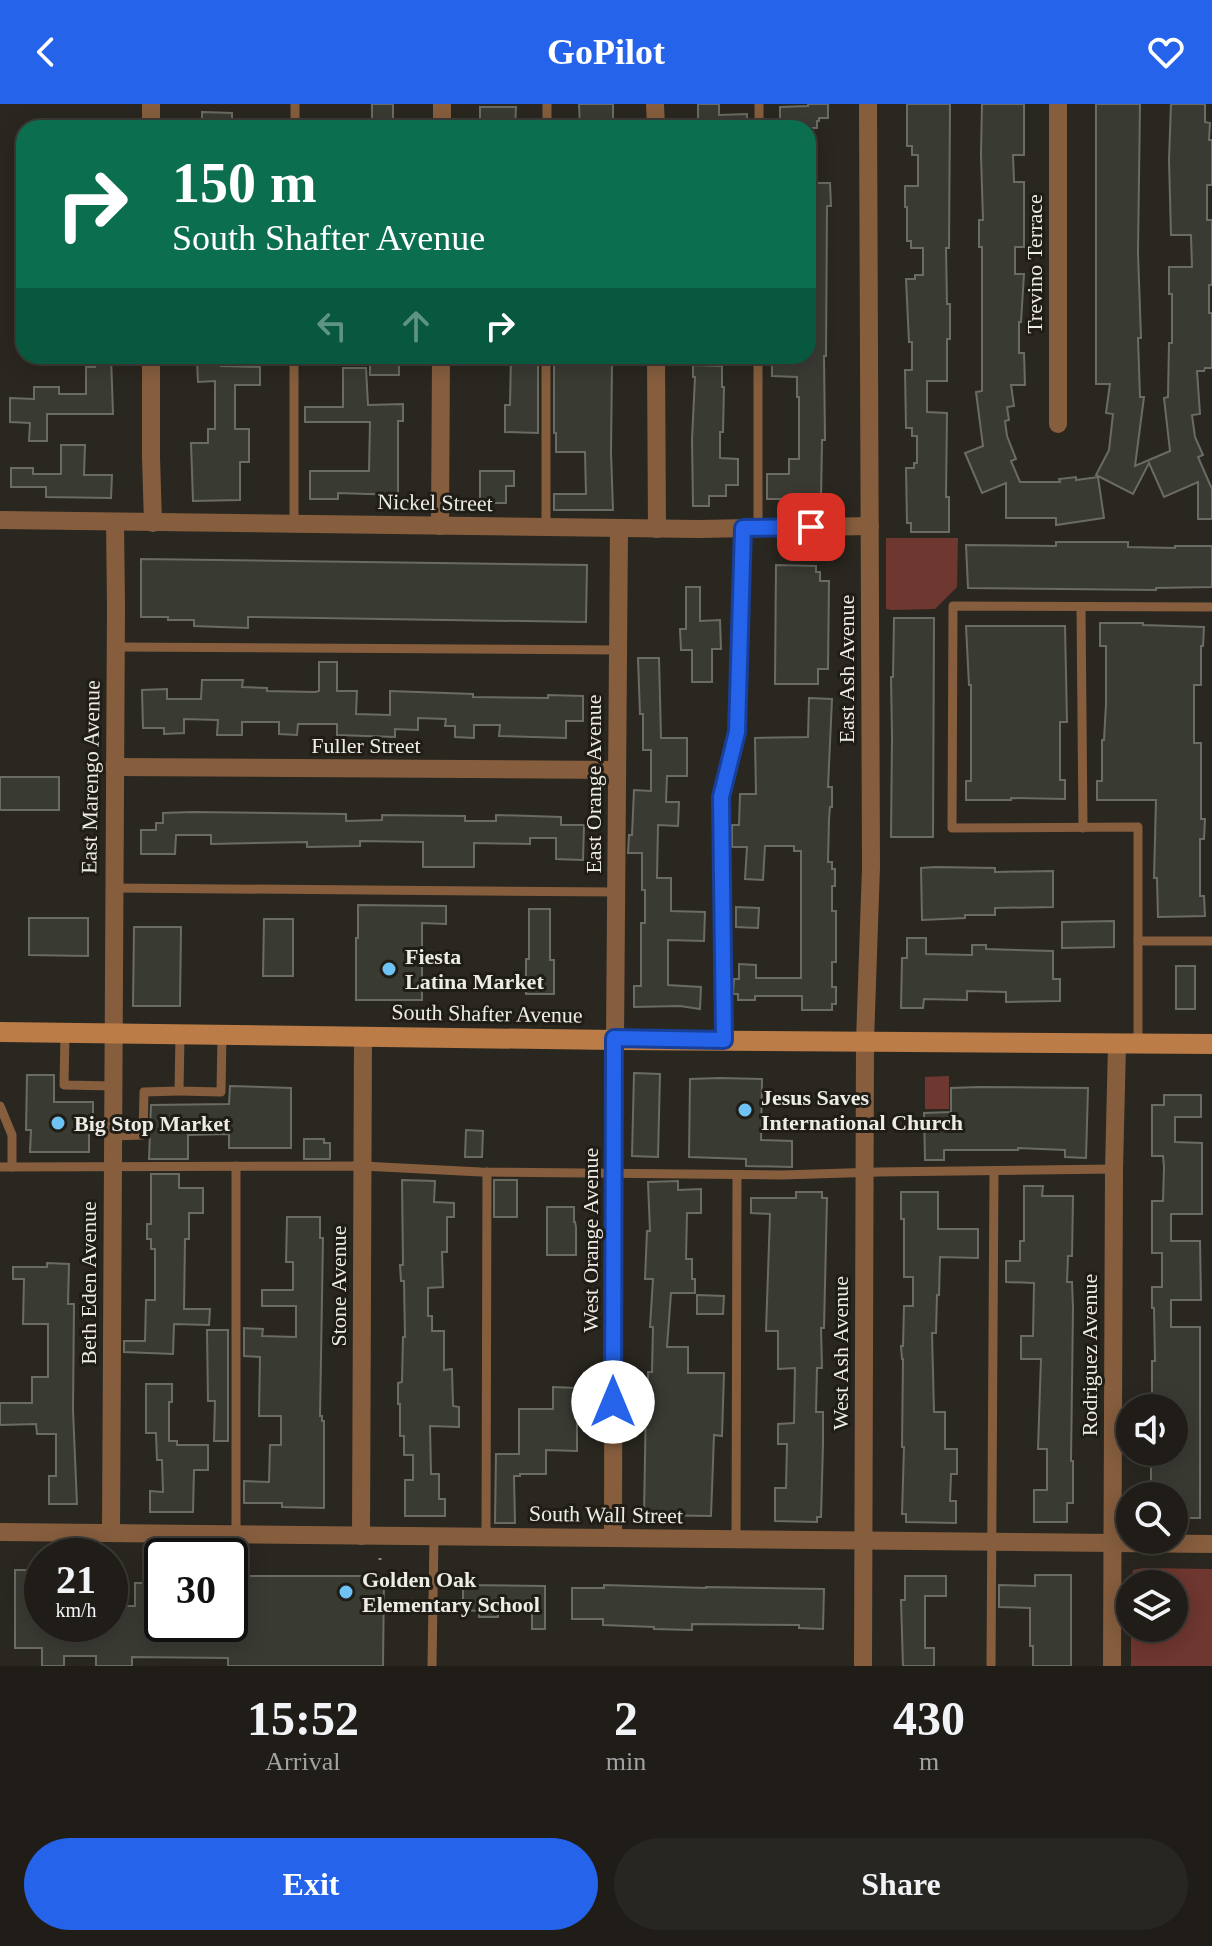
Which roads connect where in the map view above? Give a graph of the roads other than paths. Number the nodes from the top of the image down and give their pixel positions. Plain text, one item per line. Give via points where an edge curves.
1 (868, 104) edge
2 (1058, 104) edge
3 (151, 364) edge
4 (294, 364) edge
5 (441, 364) edge
6 (546, 364) edge
7 (656, 364) edge
8 (758, 364) edge
9 (1058, 424) dead end
10 (0, 520) edge
11 (115, 522) junction
12 (153, 523) junction
13 (294, 524) junction
14 (440, 526) junction
15 (870, 526) junction
16 (546, 528) junction
17 (619, 528) junction
18 (750, 528) junction
19 (657, 529) junction
20 (1081, 607) junction
21 (1212, 607) edge
22 (116, 647) junction
23 (618, 650) junction
24 (114, 767) junction
25 (617, 770) junction
26 (1083, 828) junction
27 (114, 888) junction
28 (616, 892) junction
29 (1138, 941) junction
30 (1212, 941) edge
31 (0, 1032) edge
32 (65, 1033) junction
33 (113, 1033) junction
34 (180, 1034) junction
35 (222, 1034) junction
36 (363, 1036) junction
37 (615, 1039) junction
38 (724, 1040) junction
39 (865, 1041) junction
40 (1128, 1044) junction
41 (1212, 1044) edge
42 (113, 1086) junction
43 (179, 1091) junction
44 (0, 1106) edge
45 (112, 1136) junction
46 (236, 1166) junction
47 (362, 1166) junction
48 (0, 1167) edge
49 (12, 1167) junction
50 (112, 1167) junction
51 (1114, 1169) junction
52 (994, 1171) junction
53 (487, 1172) junction
54 (614, 1173) junction
55 (865, 1173) junction
56 (737, 1175) junction
57 (0, 1532) edge
58 (111, 1533) junction
59 (212, 1534) junction
60 (236, 1535) junction
61 (361, 1536) junction
62 (434, 1536) junction
63 (486, 1537) junction
64 (212, 1538) edge
65 (613, 1538) junction
66 (736, 1539) junction
67 (863, 1541) junction
68 (992, 1542) junction
69 (1113, 1543) junction
70 (1212, 1544) edge
71 (432, 1665) edge
72 (863, 1666) edge
73 (991, 1666) edge
74 (1112, 1666) edge

1 - 15 street, East Ash Avenue
2 - 9 street, Trevino Terrace
3 - 12 street
4 - 13 lane
5 - 14 street
6 - 16 lane
7 - 19 street
8 - 18 lane
10 - 11 street, Nickel Street
11 - 12 street, Nickel Street
11 - 22 street, East Marengo Avenue
12 - 13 street, Nickel Street
13 - 14 street, Nickel Street
14 - 16 street, Nickel Street
15 - 18 street, Nickel Street
15 - 39 street, East Ash Avenue via 871,867
16 - 17 street, Nickel Street
17 - 19 street, Nickel Street
17 - 23 street, East Orange Avenue
18 - 19 street, Nickel Street
18 - 38 lane via 737,732 721,797
20 - 21 lane
20 - 26 lane
20 - 26 lane via 953,606 952,828
22 - 23 lane
22 - 24 street, East Marengo Avenue
23 - 25 street, East Orange Avenue
24 - 25 street, Fuller Street
24 - 27 street, East Marengo Avenue
25 - 28 street, East Orange Avenue
26 - 29 lane via 1138,827
27 - 28 lane
27 - 33 street, East Marengo Avenue
28 - 37 street, East Orange Avenue
29 - 30 lane
29 - 40 lane
31 - 32 main road, South Shafter Avenue
32 - 33 main road, South Shafter Avenue
32 - 42 lane via 64,1085
33 - 34 main road, South Shafter Avenue
33 - 42 street, Beth Eden Avenue
34 - 35 main road, South Shafter Avenue
34 - 43 lane
35 - 36 main road, South Shafter Avenue
35 - 43 lane via 221,1092
36 - 37 main road, South Shafter Avenue
36 - 47 street, Stone Avenue
37 - 38 main road, South Shafter Avenue
37 - 54 street, West Orange Avenue
38 - 39 main road, South Shafter Avenue
39 - 40 main road, South Shafter Avenue
39 - 55 street, West Ash Avenue
40 - 41 main road, South Shafter Avenue
40 - 51 street, Rodriguez Avenue
42 - 45 street, Beth Eden Avenue
43 - 45 lane via 144,1092 143,1135
44 - 49 lane via 12,1135
45 - 50 street, Beth Eden Avenue
46 - 47 lane
46 - 50 lane
46 - 60 lane
47 - 53 lane
47 - 61 street, Stone Avenue
48 - 49 lane
49 - 50 lane
50 - 58 street, Beth Eden Avenue
51 - 52 lane
51 - 69 street, Rodriguez Avenue
52 - 55 lane
52 - 68 lane
53 - 54 lane
53 - 63 lane
54 - 56 lane
54 - 65 street, West Orange Avenue
55 - 56 lane
55 - 67 street, West Ash Avenue
56 - 66 lane
57 - 58 street, South Wall Street
58 - 59 street, South Wall Street
59 - 60 street, South Wall Street
59 - 64 lane
60 - 61 street, South Wall Street
61 - 62 street, South Wall Street
62 - 63 street, South Wall Street
62 - 71 lane
63 - 65 street, South Wall Street
65 - 66 street, South Wall Street
66 - 67 street, South Wall Street
67 - 68 street, South Wall Street
67 - 72 street, West Ash Avenue
68 - 69 street, South Wall Street
68 - 73 lane
69 - 70 street, South Wall Street
69 - 74 street, Rodriguez Avenue

